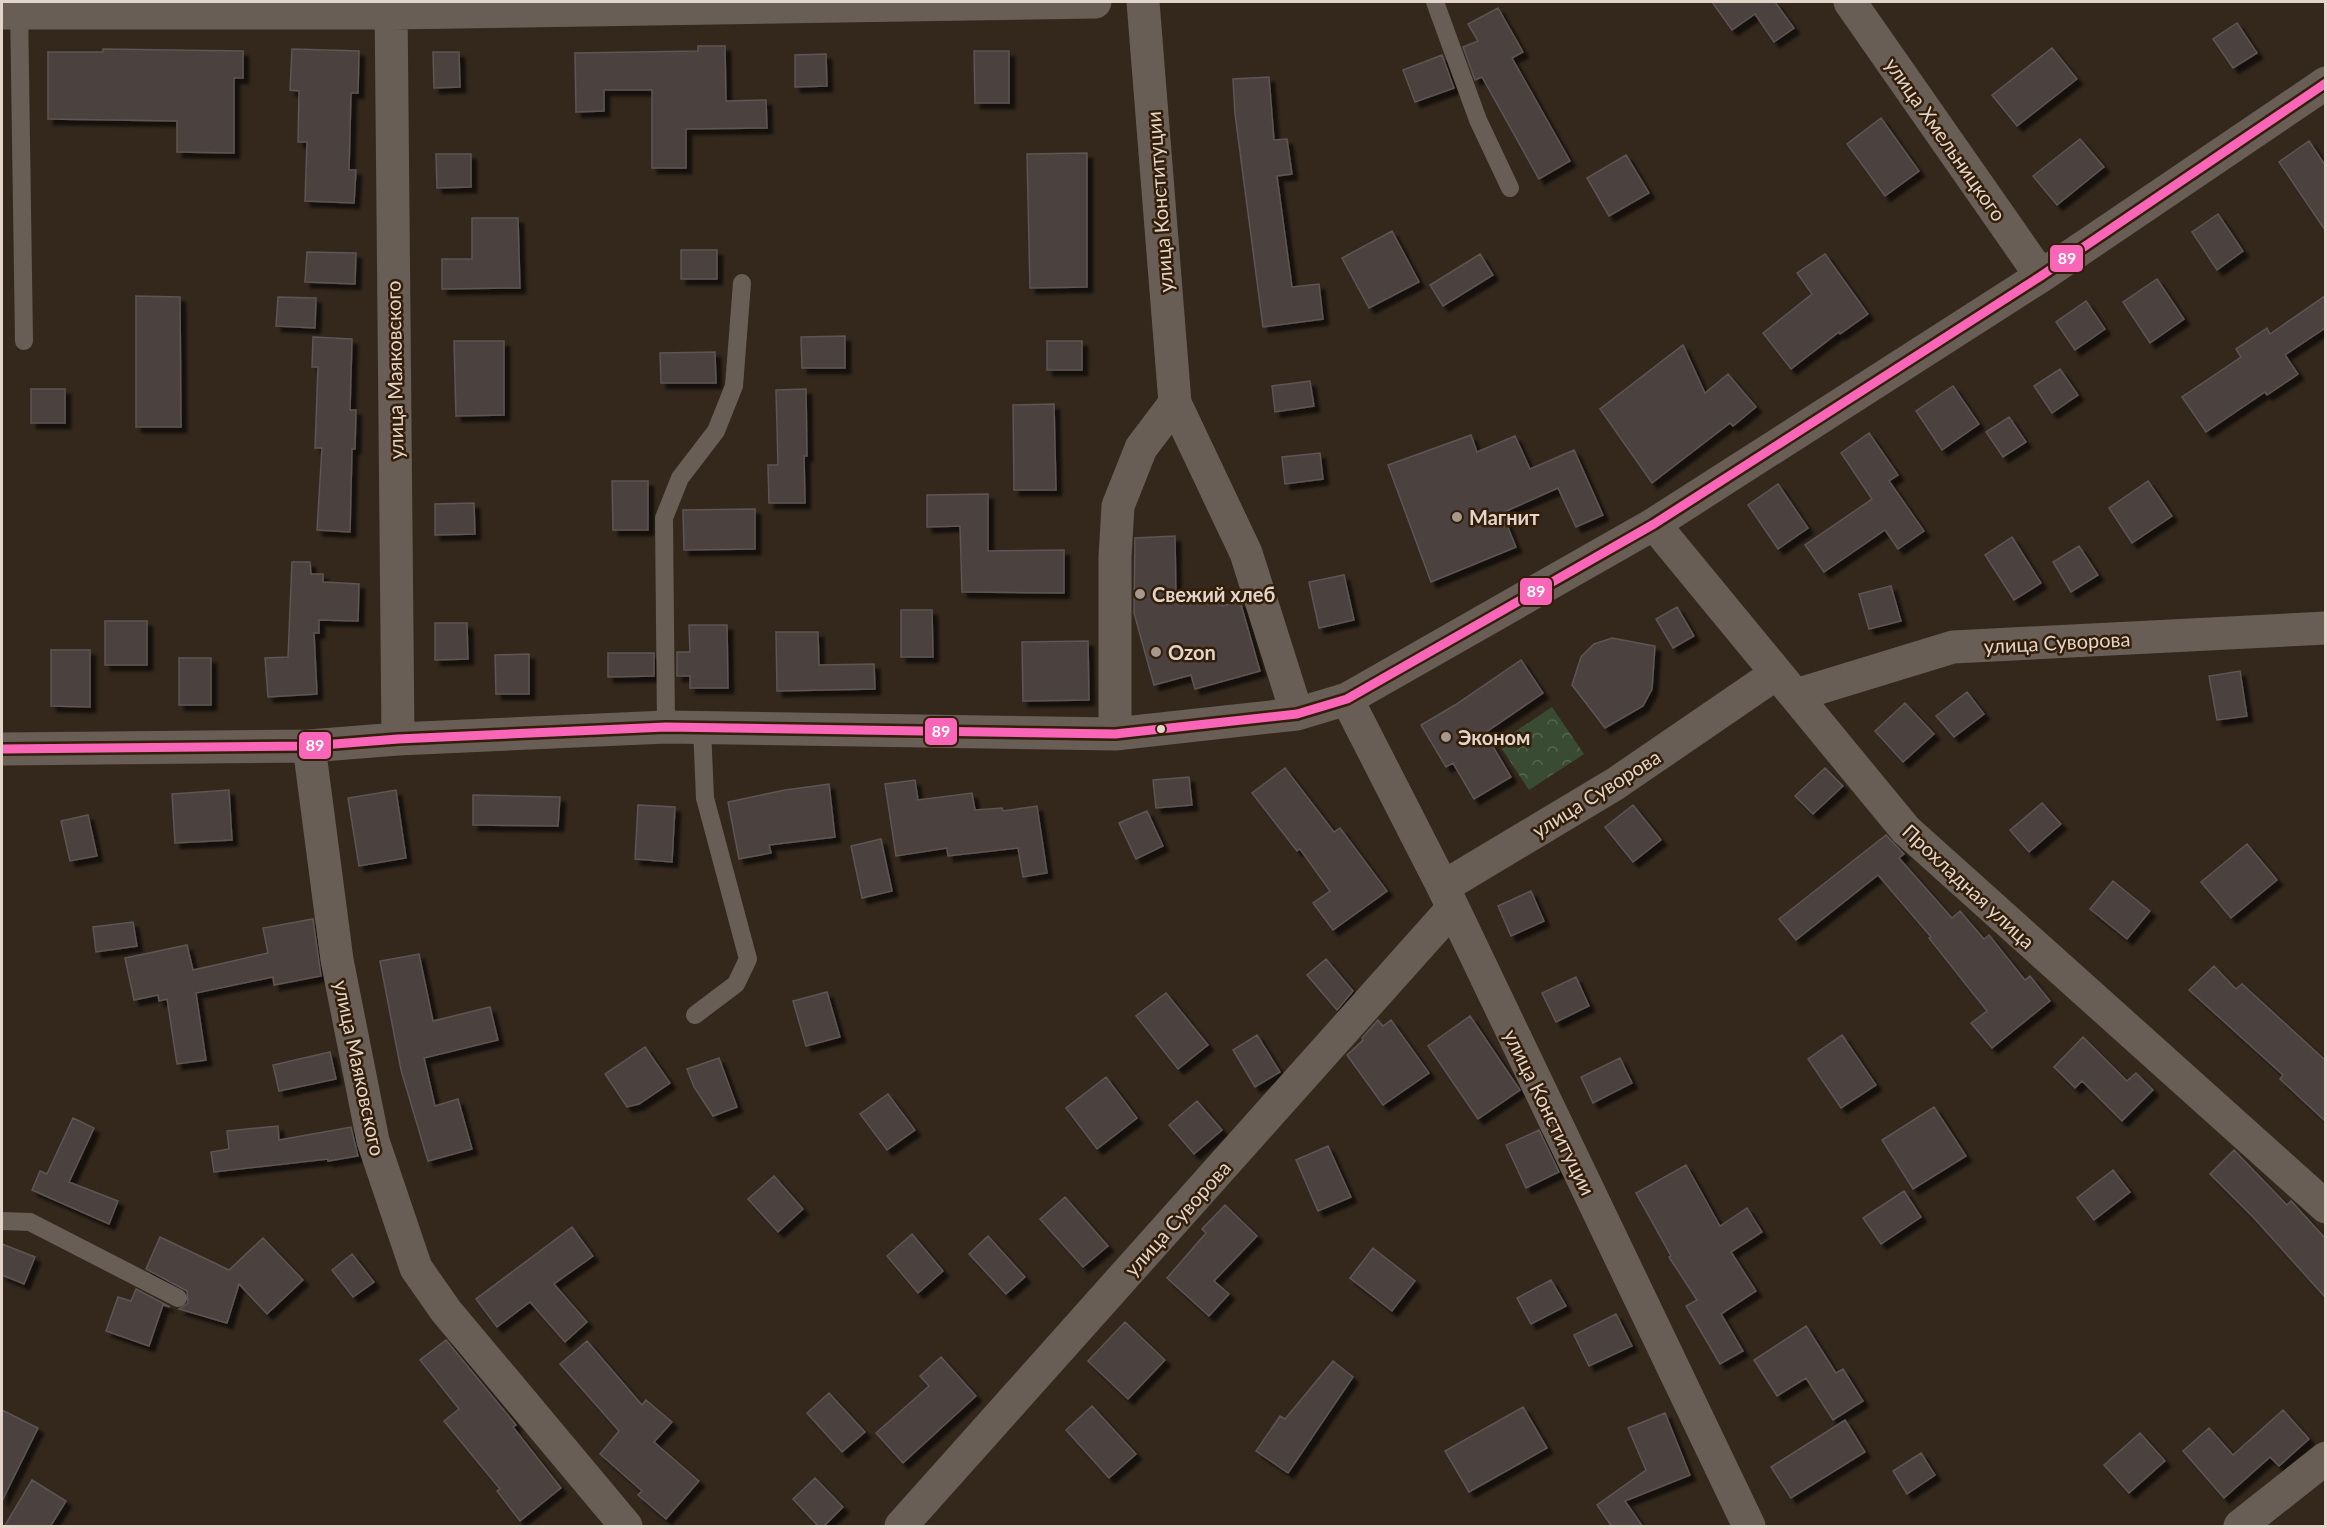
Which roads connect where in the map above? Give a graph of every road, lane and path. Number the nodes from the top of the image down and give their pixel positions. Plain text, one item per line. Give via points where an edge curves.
1 (1095, 2) edge
2 (1143, 2) edge
3 (1435, 2) edge
4 (1850, 2) edge
5 (844, 4) edge
6 (391, 7) edge
7 (13, 9) edge
8 (2325, 83) edge
9 (1510, 188) dead end
10 (2041, 276) junction
11 (742, 283) dead end
12 (24, 341) dead end
13 (1175, 403) junction
14 (1654, 524) junction
15 (2325, 628) edge
16 (1786, 684) junction
17 (1347, 699) junction
18 (1297, 714) junction
19 (666, 728) junction
20 (702, 728) junction
21 (1115, 734) junction
22 (398, 739) junction
23 (309, 746) junction
24 (2, 749) edge
25 (1448, 898) junction
26 (695, 1015) dead end
27 (2325, 1207) edge
28 (2, 1221) edge
29 (178, 1298) dead end
30 (2325, 1458) edge
31 (626, 1527) edge
32 (901, 1527) edge
33 (1749, 1527) edge
34 (2240, 1527) edge

1 - 5 street
2 - 13 street, улица Конституции
3 - 9 lane via 1478,120
4 - 10 street, улица Хмельницкого
5 - 6 street
6 - 7 street
6 - 22 street, улица Маяковского
7 - 12 lane
8 - 10 street
10 - 14 street
11 - 19 lane via 734,386 716,430 680,478 664,518
13 - 18 street, улица Конституции via 1246,553
13 - 21 street via 1141,448 1118,506
14 - 16 street, Прохладная улица
14 - 17 street
15 - 16 street, улица Суворова via 1953,647
16 - 25 street, улица Суворова via 1615,784
16 - 27 street, Прохладная улица via 1906,830
17 - 18 street
17 - 25 street, улица Конституции
18 - 21 street
19 - 20 street
19 - 22 street
20 - 21 street
20 - 26 lane via 705,798 748,959 736,984
22 - 23 street
23 - 24 street
23 - 31 street, улица Маяковского via 337,960 373,1141 416,1268 446,1311
25 - 32 street, улица Суворова
25 - 33 street, улица Конституции
28 - 29 lane via 30,1222
30 - 34 street

